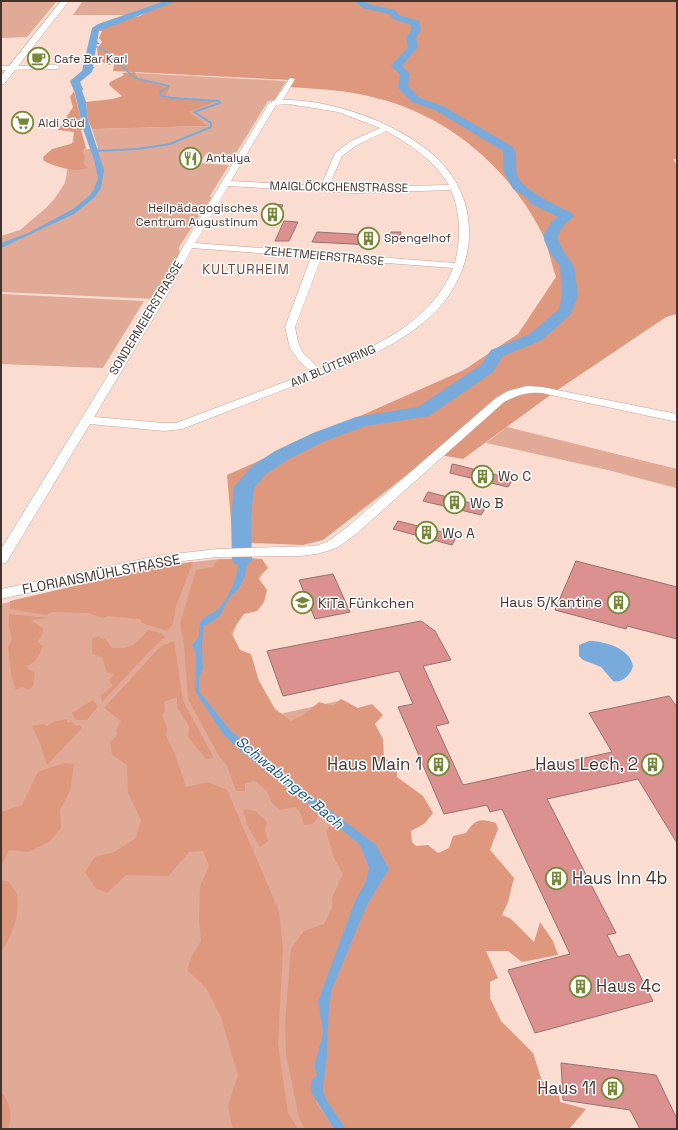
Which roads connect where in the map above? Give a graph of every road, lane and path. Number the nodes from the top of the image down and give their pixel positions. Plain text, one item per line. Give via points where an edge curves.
1 (65, 1) edge
2 (13, 67) junction
3 (1, 68) edge
4 (57, 68) dead end
5 (292, 79) dead end
6 (1, 82) edge
7 (278, 102) junction
8 (385, 129) junction
9 (226, 183) junction
10 (453, 187) junction
11 (324, 189) junction
12 (189, 245) junction
13 (317, 254) junction
14 (460, 266) junction
15 (319, 373) junction
16 (677, 418) edge
17 (86, 420) junction
18 (1, 560) edge
19 (1, 594) edge

1 - 2 main road
2 - 3 street
2 - 4 street
2 - 6 main road
5 - 7 street, SONDERMEIERSTRASSE
7 - 8 street, AM BLÜTENRING via 338,110
7 - 9 street, SONDERMEIERSTRASSE via 272,104
8 - 10 street, AM BLÜTENRING via 430,157 444,170
8 - 11 street via 354,143 338,155
9 - 11 street, MAIGLÖCKCHENSTRASSE
9 - 12 street, SONDERMEIERSTRASSE
10 - 11 street, MAIGLÖCKCHENSTRASSE via 400,190
10 - 14 street, AM BLÜTENRING via 461,204 466,230
12 - 13 street, ZEHETMEIERSTRASSE
12 - 17 street, SONDERMEIERSTRASSE via 160,299
13 - 14 street, ZEHETMEIERSTRASSE
13 - 15 street via 290,327 298,354
14 - 15 street, AM BLÜTENRING via 446,294 411,326 372,350
15 - 17 street, AM BLÜTENRING via 171,427
16 - 19 street, FLORIANSMÜHLSTRASSE via 557,392 527,389 500,400 332,545 300,552 195,555 135,564
17 - 18 street, SONDERMEIERSTRASSE

